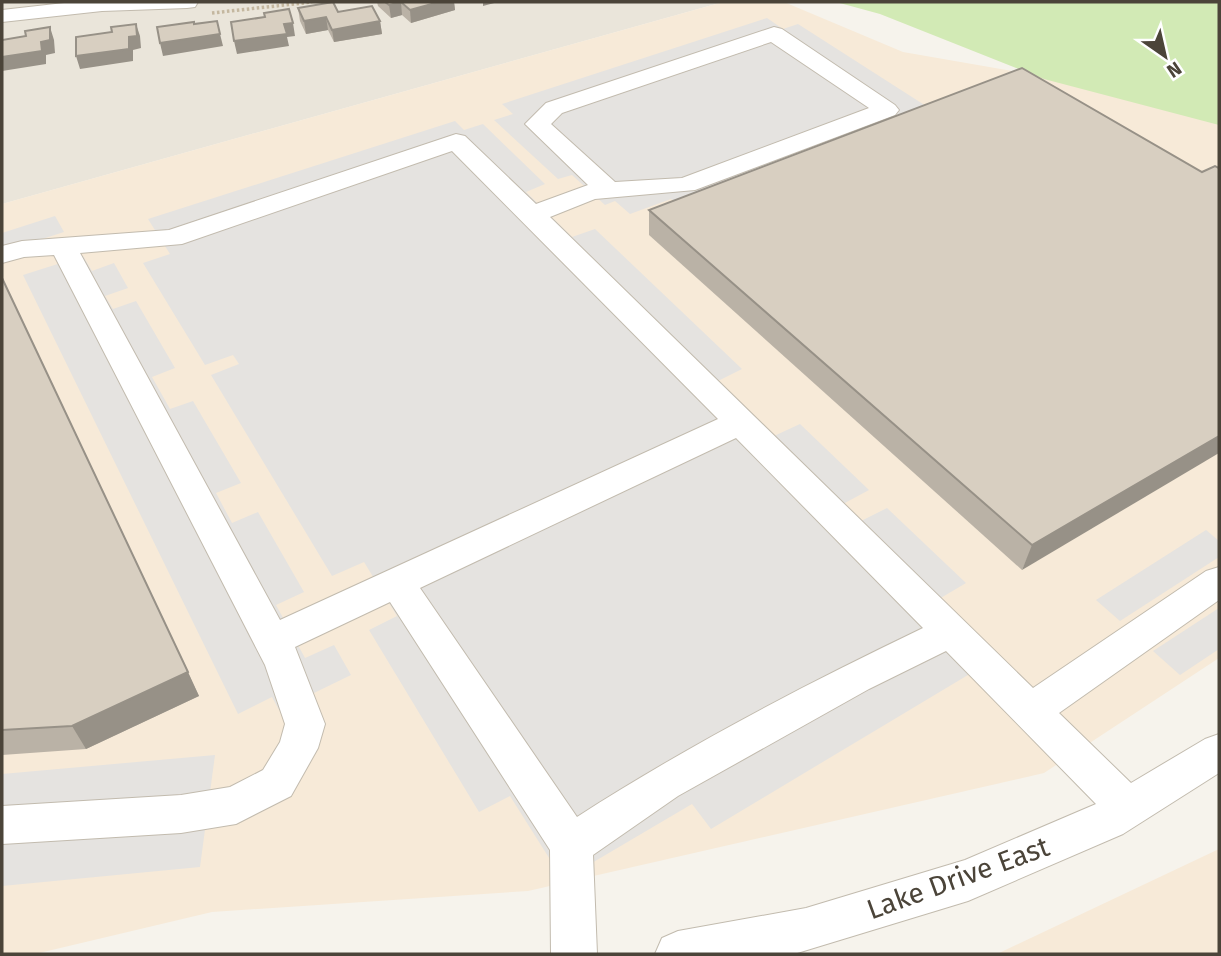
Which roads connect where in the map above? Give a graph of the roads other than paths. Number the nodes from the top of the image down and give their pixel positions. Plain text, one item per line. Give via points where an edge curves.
1 (187, 2) edge
2 (2, 16) edge
3 (609, 191) junction
4 (532, 215) junction
5 (64, 247) junction
6 (2, 256) edge
7 (741, 422) junction
8 (1219, 581) edge
9 (397, 583) junction
10 (951, 631) junction
11 (272, 641) junction
12 (1031, 711) junction
13 (1219, 752) edge
14 (1128, 808) junction
15 (2, 825) edge
16 (571, 845) junction
17 (573, 954) edge
18 (678, 954) edge

1 - 2 street
3 - 3 street via 685,186 887,110 774,34 554,108 537,124
3 - 4 street via 591,192
4 - 5 street via 456,141 172,238
4 - 7 street
5 - 6 street via 22,249
5 - 11 street
7 - 9 street
7 - 10 street
8 - 12 street
9 - 11 street
9 - 16 street
10 - 12 street
10 - 16 street via 664,783
11 - 15 street via 305,724 298,748 277,783 236,805 181,814
12 - 14 street
13 - 14 street, Lake Drive East
14 - 18 street, Lake Drive East via 968,880 806,930
16 - 17 street

